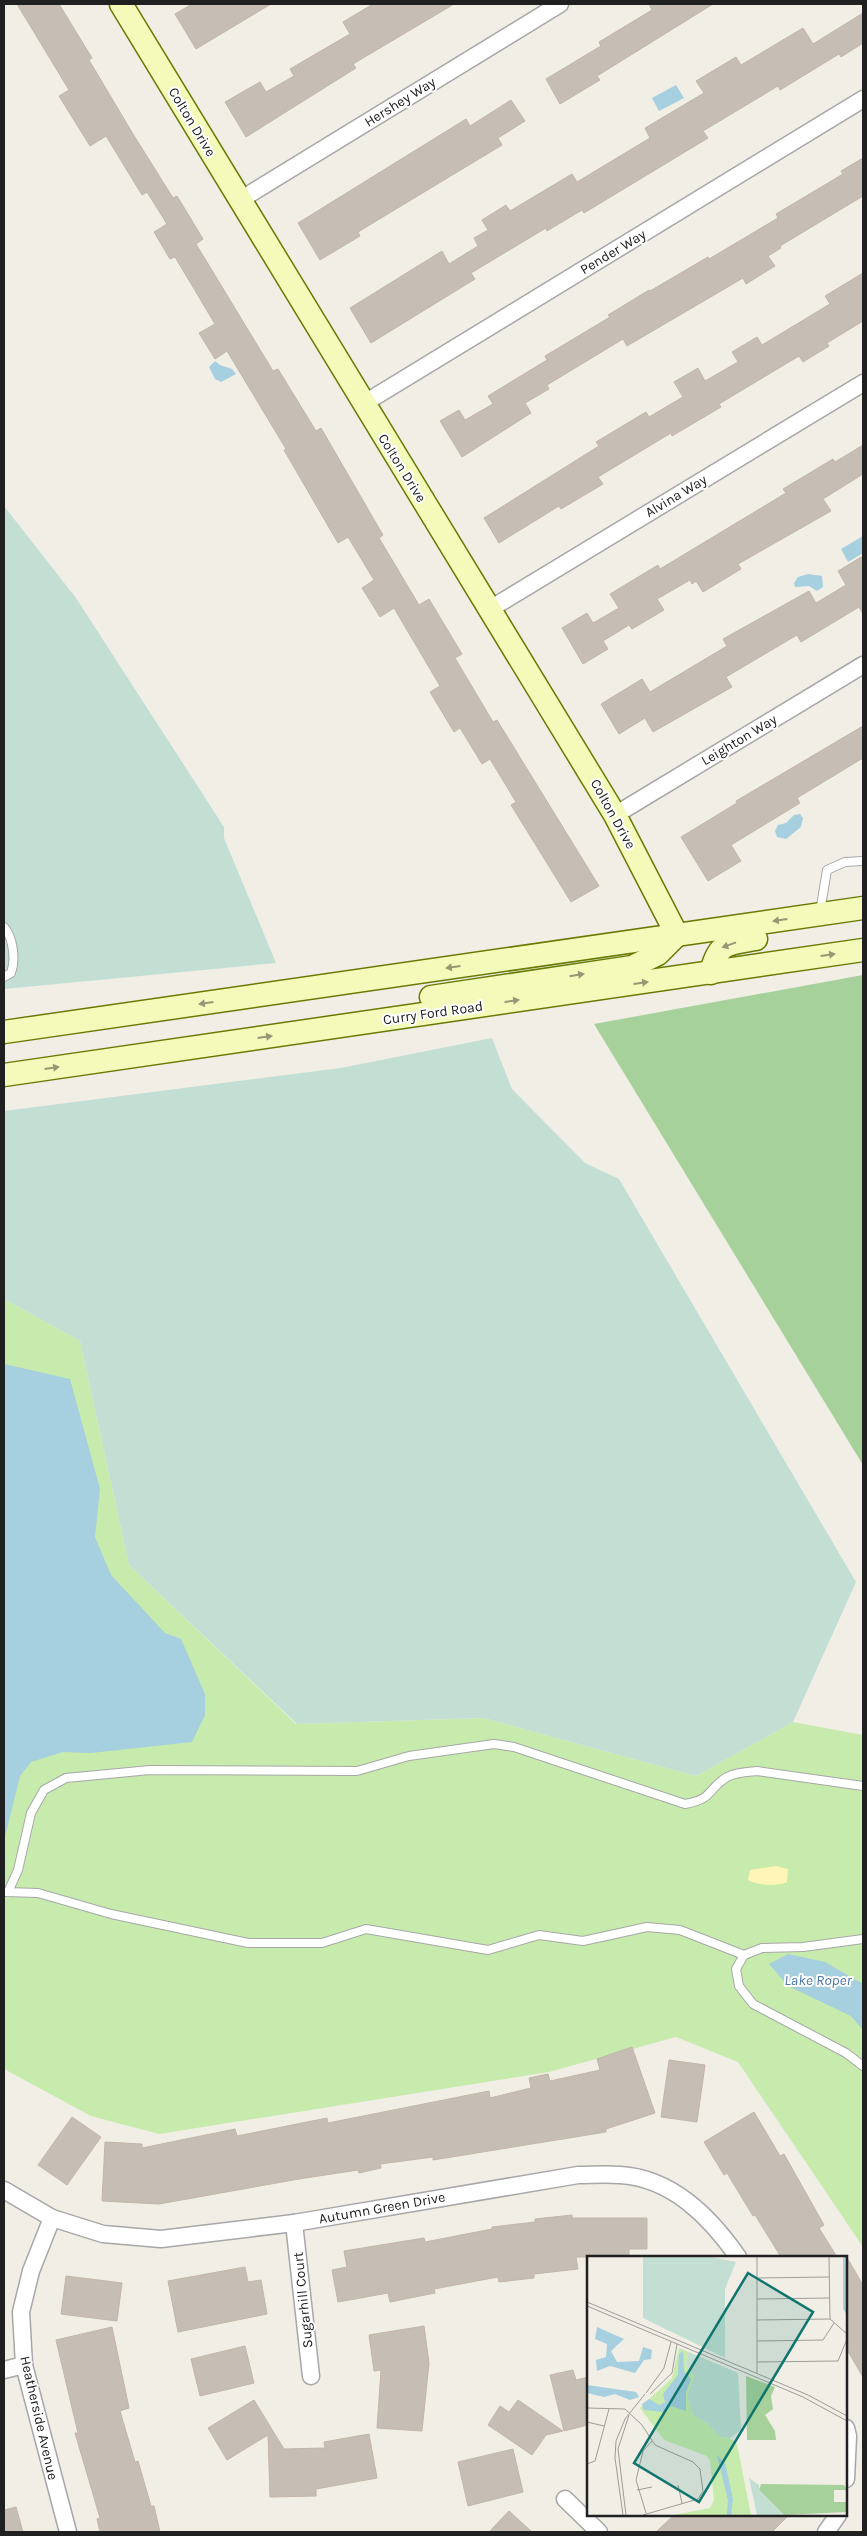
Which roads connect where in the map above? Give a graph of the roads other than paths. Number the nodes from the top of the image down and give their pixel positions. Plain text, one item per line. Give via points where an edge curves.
1 (120, 4) edge
2 (560, 4) edge
3 (863, 100) edge
4 (240, 200) junction
5 (863, 383) edge
6 (363, 404) junction
7 (490, 609) junction
8 (863, 665) edge
9 (615, 815) junction
10 (863, 861) edge
11 (863, 908) edge
12 (819, 914) junction
13 (863, 923) edge
14 (4, 927) edge
15 (677, 935) junction
16 (863, 950) edge
17 (711, 973) junction
18 (4, 977) edge
19 (4, 1032) edge
20 (205, 1046) junction
21 (4, 1075) edge
22 (863, 1786) edge
23 (6, 1892) edge
24 (863, 1939) edge
25 (744, 1955) junction
26 (863, 2066) edge
27 (4, 2190) edge
28 (52, 2218) junction
29 (294, 2223) junction
30 (737, 2256) edge
31 (24, 2365) junction
32 (4, 2370) edge
33 (311, 2376) dead end
34 (847, 2432) edge
35 (847, 2458) edge
36 (565, 2499) dead end
37 (837, 2516) edge
38 (68, 2532) edge
39 (599, 2532) edge
40 (826, 2532) edge

1 - 4 main road, Colton Drive
2 - 4 street, Hershey Way
3 - 6 street, Pender Way
4 - 6 main road, Colton Drive
5 - 7 street, Alvina Way
6 - 7 main road, Colton Drive
7 - 9 main road, Colton Drive
8 - 9 street, Leighton Way
9 - 15 main road, Colton Drive
10 - 12 lane via 846,862 827,870
11 - 12 main road
12 -> 15 main road
13 -> 17 main road via 727,944 717,951
14 - 18 lane via 10,934 14,966
15 -> 19 main road
20 -> 15 main road via 248,1024 632,967 658,954
17 -> 16 main road, Curry Ford Road
20 -> 17 main road, Curry Ford Road
21 -> 20 main road, Curry Ford Road
22 - 23 lane via 757,1771 742,1772 726,1778 702,1801 685,1804 514,1747 494,1744 409,1756 357,1771 150,1770 66,1778 44,1790 31,1813 18,1870
23 - 25 lane via 38,1893 111,1914 248,1943 322,1943 366,1930 488,1950 539,1935 584,1941 647,1927 680,1930
24 - 25 lane via 803,1947 762,1948
25 - 26 lane via 736,1969 739,1986 753,2004 846,2053
27 - 28 street, Autumn Green Drive
28 - 29 street, Autumn Green Drive via 103,2234 162,2239
28 - 31 street, Heatherside Avenue via 21,2312
29 - 30 street, Autumn Green Drive via 578,2174 621,2175 656,2183 686,2200 719,2229
29 - 33 street, Sugarhill Court
31 - 32 street
31 - 38 street, Heatherside Avenue
34 - 35 street
36 - 39 street
37 - 40 street

